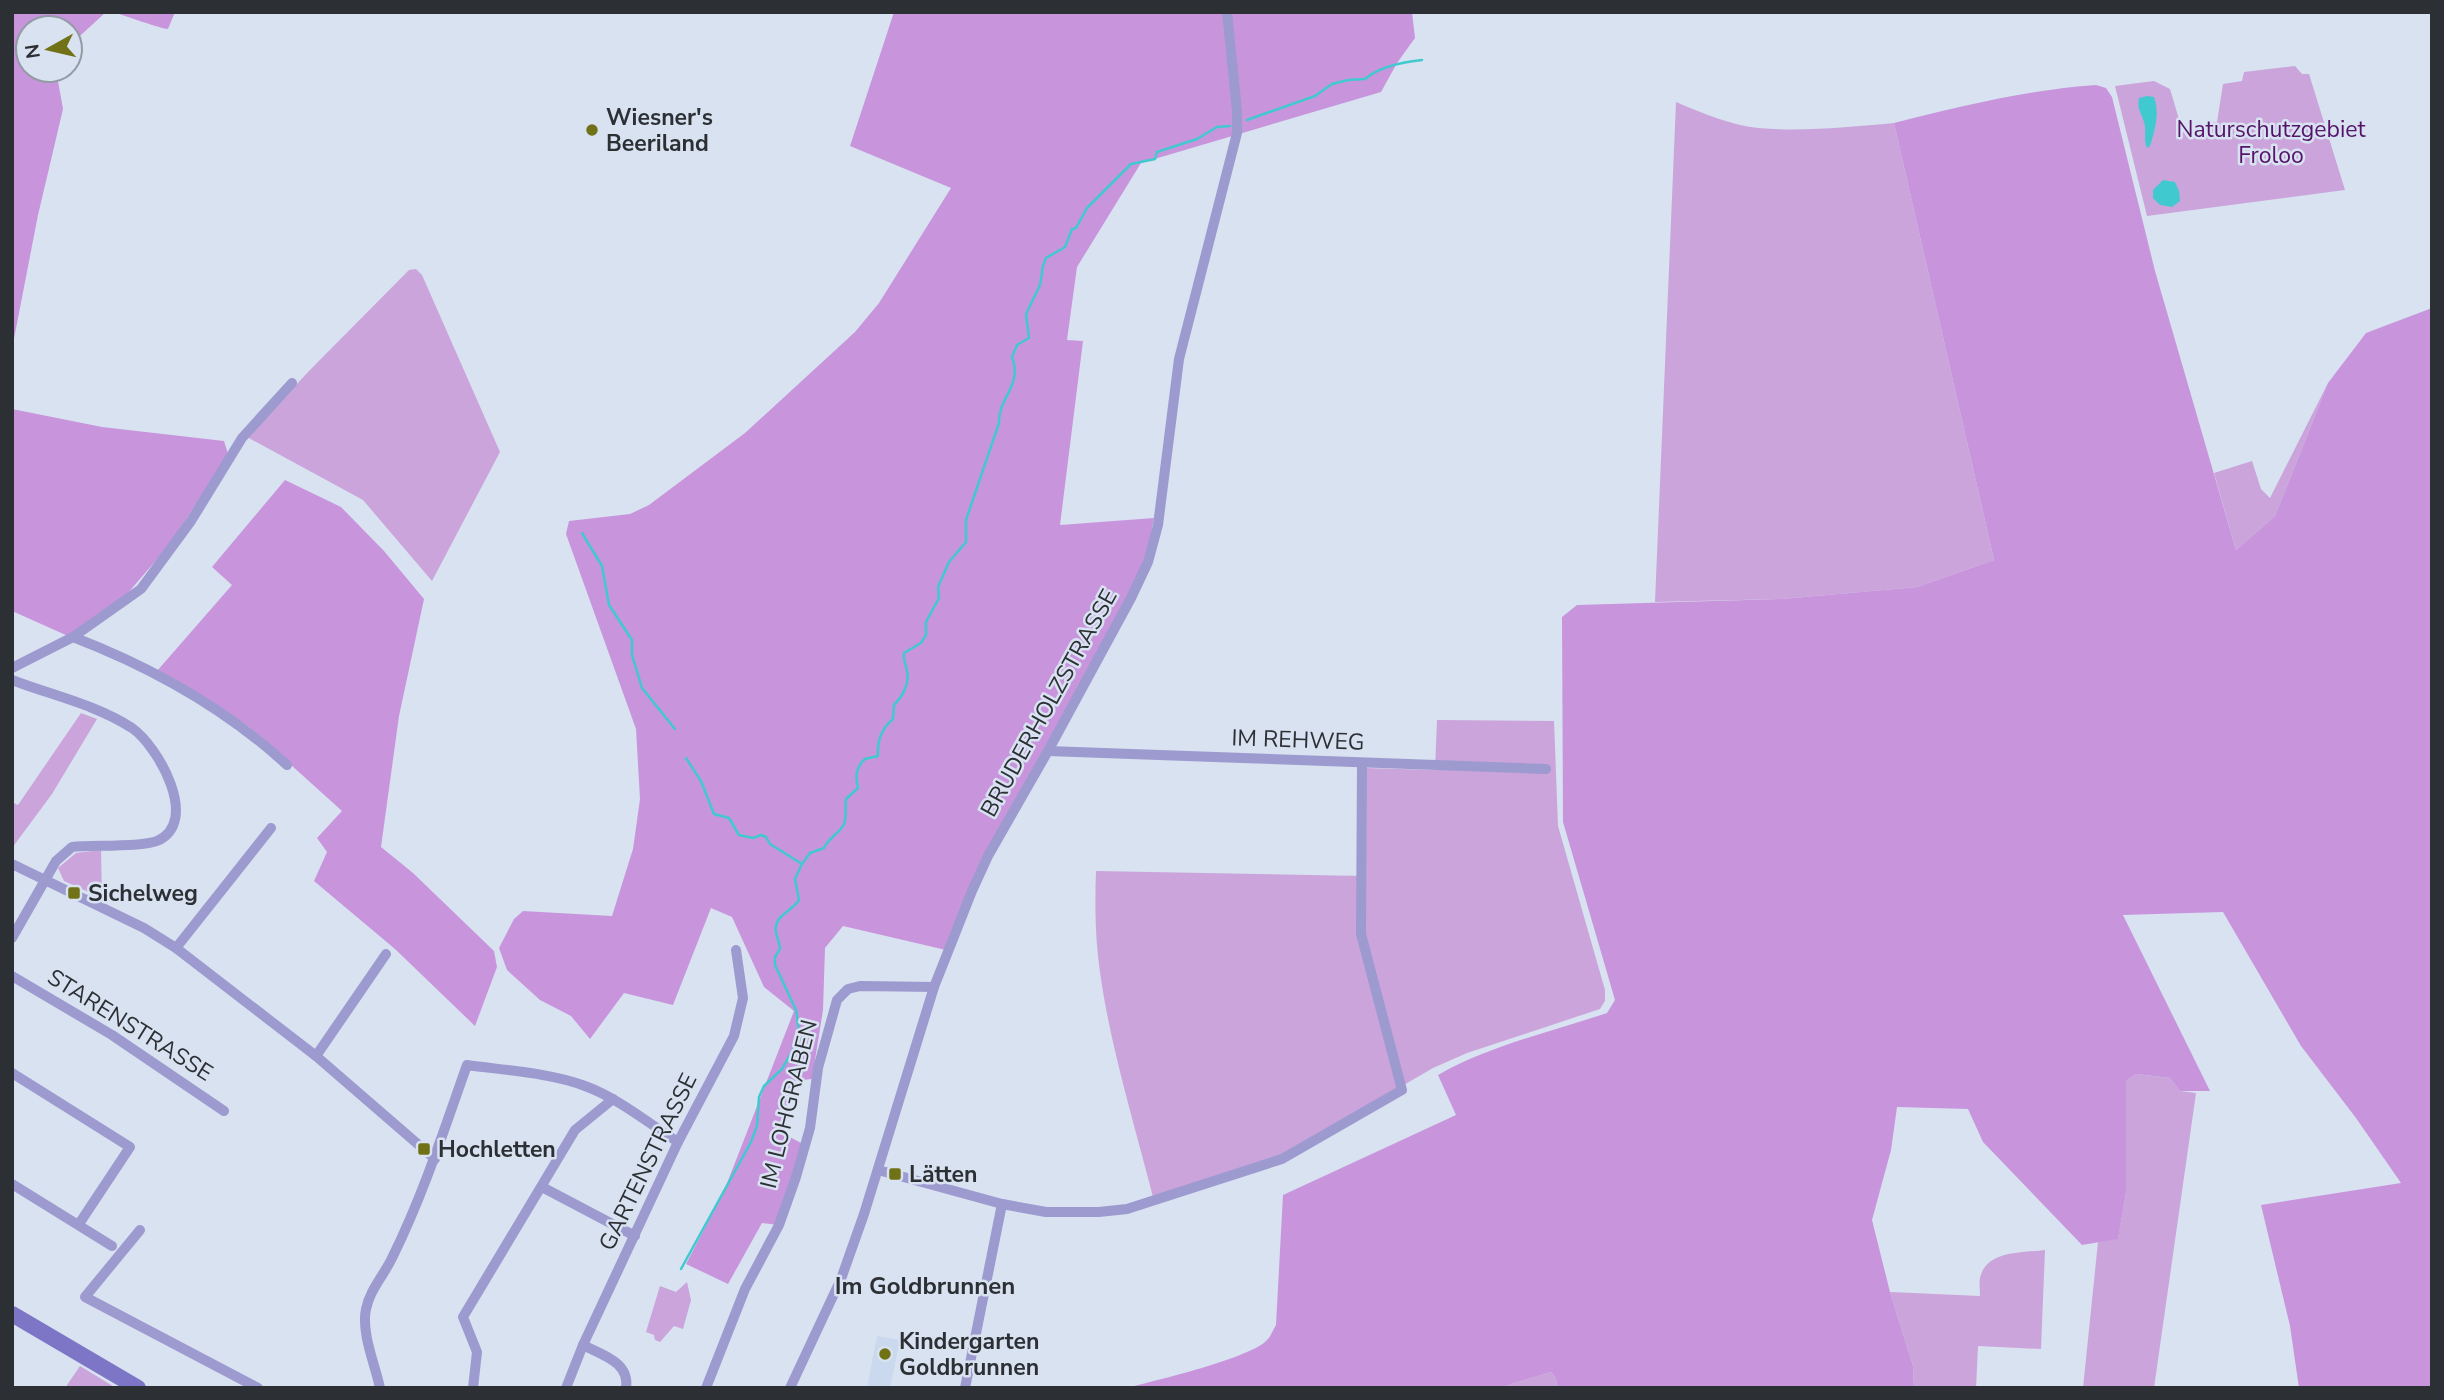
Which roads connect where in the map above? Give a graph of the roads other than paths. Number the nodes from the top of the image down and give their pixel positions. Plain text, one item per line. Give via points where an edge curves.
1 (1227, 12) edge
2 (292, 383) dead end
3 (73, 637) junction
4 (12, 668) edge
5 (12, 680) edge
6 (1048, 751) junction
7 (1362, 763) junction
8 (287, 765) dead end
9 (1546, 769) dead end
10 (271, 828) dead end
11 (12, 863) edge
12 (46, 878) junction
13 (12, 938) edge
14 (176, 948) junction
15 (736, 950) dead end
16 (386, 954) dead end
17 (12, 976) edge
18 (934, 987) junction
19 (316, 1056) junction
20 (12, 1073) edge
21 (613, 1099) junction
22 (224, 1111) dead end
23 (678, 1142) junction
24 (435, 1159) junction
25 (878, 1170) junction
26 (12, 1184) edge
27 (542, 1187) junction
28 (1002, 1204) junction
29 (79, 1224) junction
30 (140, 1230) dead end
31 (635, 1236) junction
32 (112, 1246) dead end
33 (12, 1314) edge
34 (583, 1345) junction
35 (138, 1388) edge
36 (258, 1388) edge
37 (380, 1388) edge
38 (473, 1388) edge
39 (566, 1388) edge
40 (625, 1388) edge
41 (706, 1388) edge
42 (790, 1388) edge
43 (965, 1388) edge

1 - 6 street, BRUDERHOLZSTRASSE via 1237,133 1179,359 1158,525 1131,598
2 - 3 street via 242,438 191,522 141,589
3 - 4 street
3 - 8 street via 162,678 230,717
5 - 12 street via 134,729 150,746 177,802 177,816 160,840 72,847
6 - 7 street, IM REHWEG
6 - 18 street, BRUDERHOLZSTRASSE via 988,856
7 - 9 street, IM REHWEG
7 - 28 street via 1361,934 1402,1090 1282,1159 1127,1209 1046,1212
10 - 14 street
11 - 12 street
12 - 13 street
12 - 14 street
14 - 19 street
15 - 23 street, GARTENSTRASSE via 743,998 734,1036
16 - 19 street
17 - 22 street, STARENSTRASSE via 112,1035
18 - 25 street, BRUDERHOLZSTRASSE
18 - 41 street, IM LOHGRABEN via 860,986 848,989 837,1000 796,1177
19 - 24 street
20 - 29 street via 130,1147
21 - 23 street
21 - 24 street via 584,1085 467,1065
21 - 27 street via 575,1130
23 - 31 street, GARTENSTRASSE
24 - 37 street via 365,1312
25 - 28 street
25 - 42 street, BRUDERHOLZSTRASSE via 841,1279
26 - 29 street
27 - 31 street
27 - 38 street via 463,1317 477,1352
28 - 43 street
29 - 32 street
30 - 36 street via 85,1297
31 - 34 street, GARTENSTRASSE
33 - 35 main road
34 - 39 street, GARTENSTRASSE
34 - 40 street via 620,1364 627,1378

